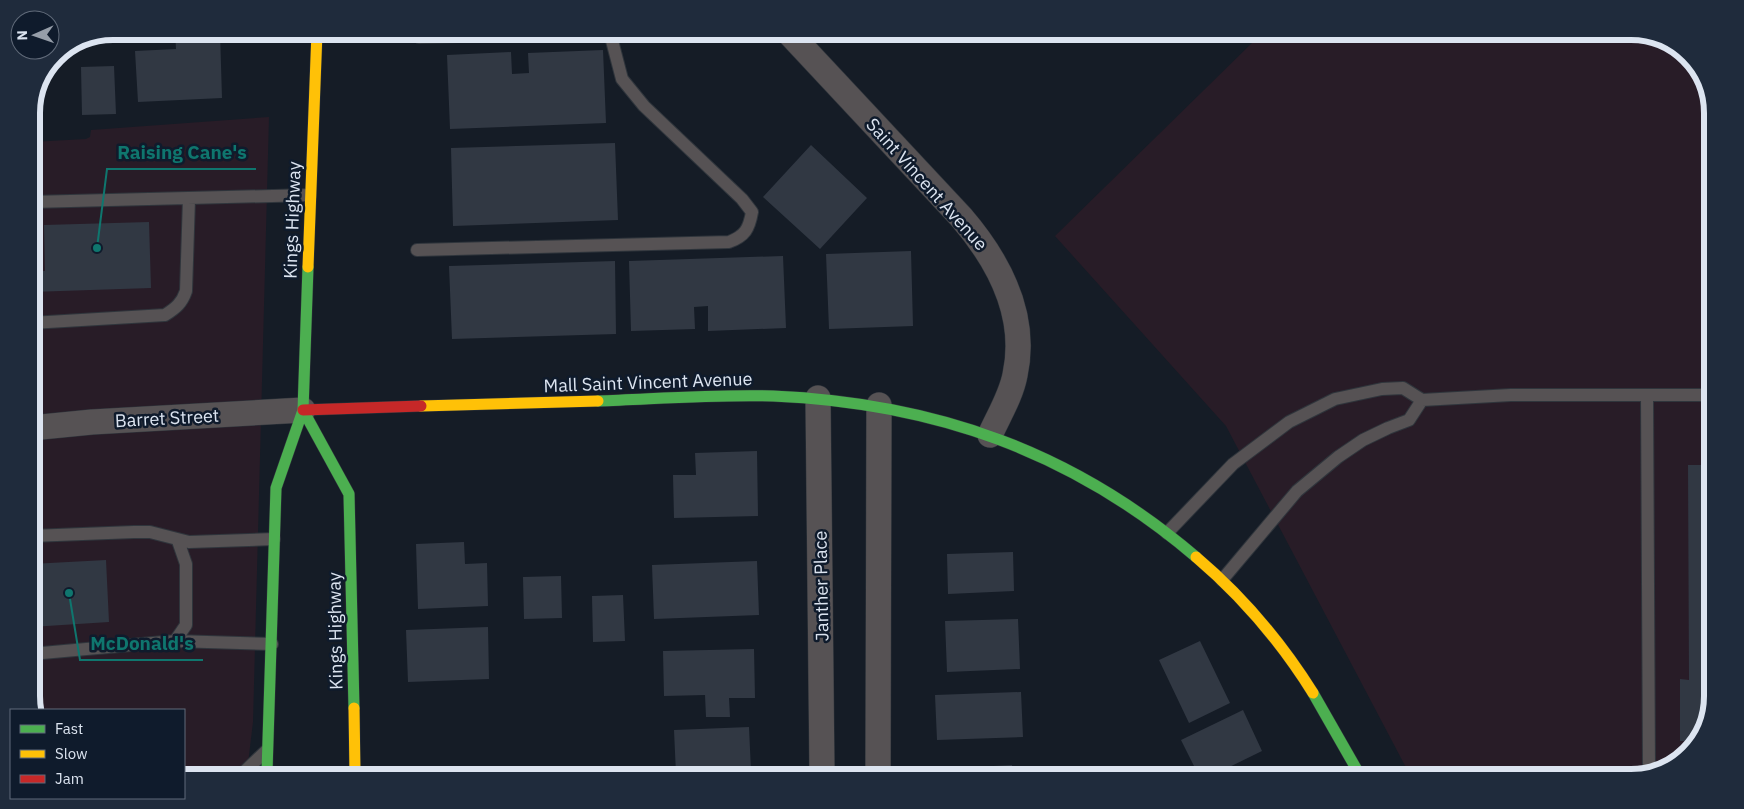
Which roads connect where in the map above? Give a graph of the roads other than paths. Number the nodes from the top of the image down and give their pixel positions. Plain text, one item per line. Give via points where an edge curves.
1 (317, 40) edge
2 (612, 40) edge
3 (796, 40) edge
4 (310, 195) junction
5 (188, 200) junction
6 (40, 202) edge
7 (417, 250) dead end
8 (40, 322) edge
9 (1647, 395) junction
10 (1704, 395) edge
11 (818, 398) junction
12 (1422, 400) junction
13 (879, 405) junction
14 (303, 410) junction
15 (40, 427) edge
16 (990, 435) junction
17 (1167, 533) junction
18 (40, 536) edge
19 (274, 539) junction
20 (178, 541) junction
21 (1222, 580) junction
22 (175, 641) junction
23 (272, 644) junction
24 (40, 653) edge
25 (268, 749) junction
26 (1649, 767) edge
27 (247, 769) edge
28 (267, 769) edge
29 (355, 769) edge
30 (822, 769) edge
31 (878, 769) edge
32 (1357, 769) edge

1 - 4 street, Kings Highway
2 - 7 lane via 622,79 644,106 752,212 750,226 741,237 729,242
3 - 16 street, Saint Vincent Avenue via 978,236 1001,273 1014,316 1017,356 1010,392
4 - 5 lane
4 - 14 street, Kings Highway
5 - 6 lane
5 - 8 lane via 186,290 182,302 165,315
9 - 10 lane
9 - 12 lane
9 - 26 lane
11 - 13 street, Mall Saint Vincent Avenue
11 - 14 street, Mall Saint Vincent Avenue via 676,397
11 - 30 street, Janther Place
12 - 17 lane via 1403,388 1382,389 1335,400 1289,422 1233,464
12 - 21 lane via 1409,420 1363,440 1338,456 1297,491
13 - 16 street, Mall Saint Vincent Avenue
13 - 31 street
14 - 15 street, Barret Street
14 - 19 street, Kings Highway via 276,488
14 - 29 street, Kings Highway via 349,494
16 - 17 street via 1030,450 1094,482
17 - 21 street
18 - 20 lane via 150,532
19 - 20 lane
19 - 23 street, Kings Highway
20 - 22 lane via 186,564 186,625
21 - 32 street via 1249,607 1291,660 1328,716
22 - 23 lane
22 - 24 lane
23 - 25 street, Kings Highway
25 - 27 lane
25 - 28 street, Kings Highway

